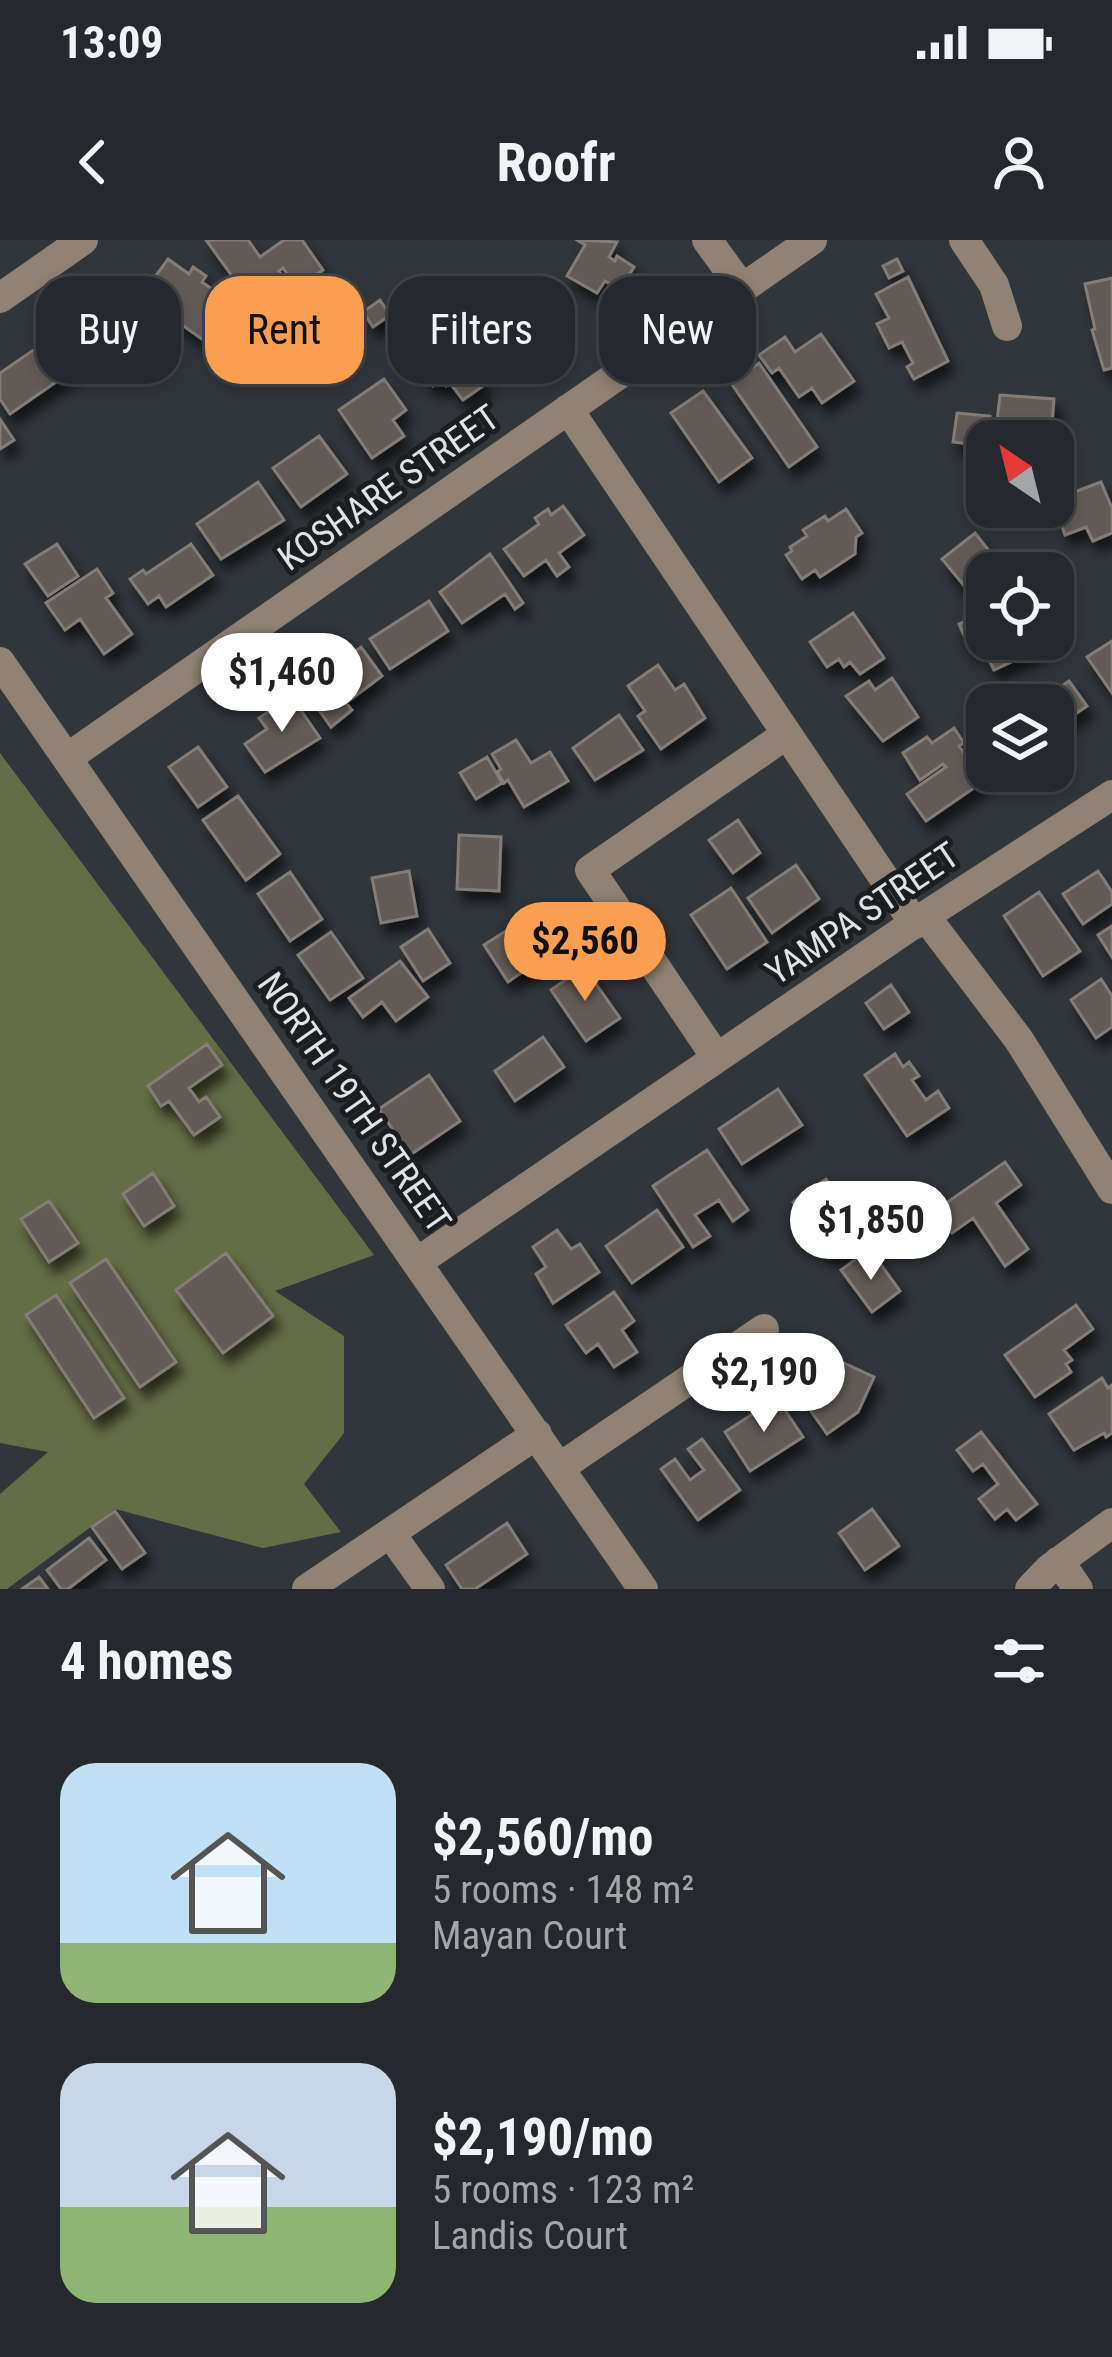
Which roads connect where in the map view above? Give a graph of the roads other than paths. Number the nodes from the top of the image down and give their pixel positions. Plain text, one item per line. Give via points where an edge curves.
1 (83, 240) edge
2 (707, 240) edge
3 (812, 240) edge
4 (964, 240) edge
5 (733, 276) edge
6 (756, 278) edge
7 (0, 298) edge
8 (1006, 326) dead end
9 (604, 384) edge
10 (568, 409) junction
11 (0, 662) edge
12 (787, 734) junction
13 (68, 758) junction
14 (1112, 796) edge
15 (920, 920) junction
16 (716, 1058) junction
17 (1112, 1189) edge
18 (419, 1261) junction
19 (764, 1329) dead end
20 (537, 1434) junction
21 (559, 1468) junction
22 (1112, 1523) edge
23 (390, 1533) junction
24 (1059, 1562) junction
25 (307, 1589) edge
26 (430, 1589) edge
27 (643, 1589) edge
28 (1030, 1589) edge
29 (1078, 1589) edge

1 - 7 street
2 - 5 street
3 - 6 street, KOSHARE STREET
4 - 8 street via 994,286
9 - 10 street, KOSHARE STREET
10 - 12 street
10 - 13 street, KOSHARE STREET
11 - 13 street, NORTH 19TH STREET
12 - 15 street
12 - 16 street via 590,870
13 - 18 street, NORTH 19TH STREET
14 - 15 street, YAMPA STREET
15 - 16 street, YAMPA STREET
15 - 17 street via 1019,1040
16 - 18 street, YAMPA STREET
18 - 20 street, NORTH 19TH STREET
19 - 21 street
20 - 21 street, NORTH 19TH STREET
20 - 23 street
21 - 27 street, NORTH 19TH STREET
22 - 24 street
23 - 25 street
23 - 26 street
24 - 28 street
24 - 29 street

